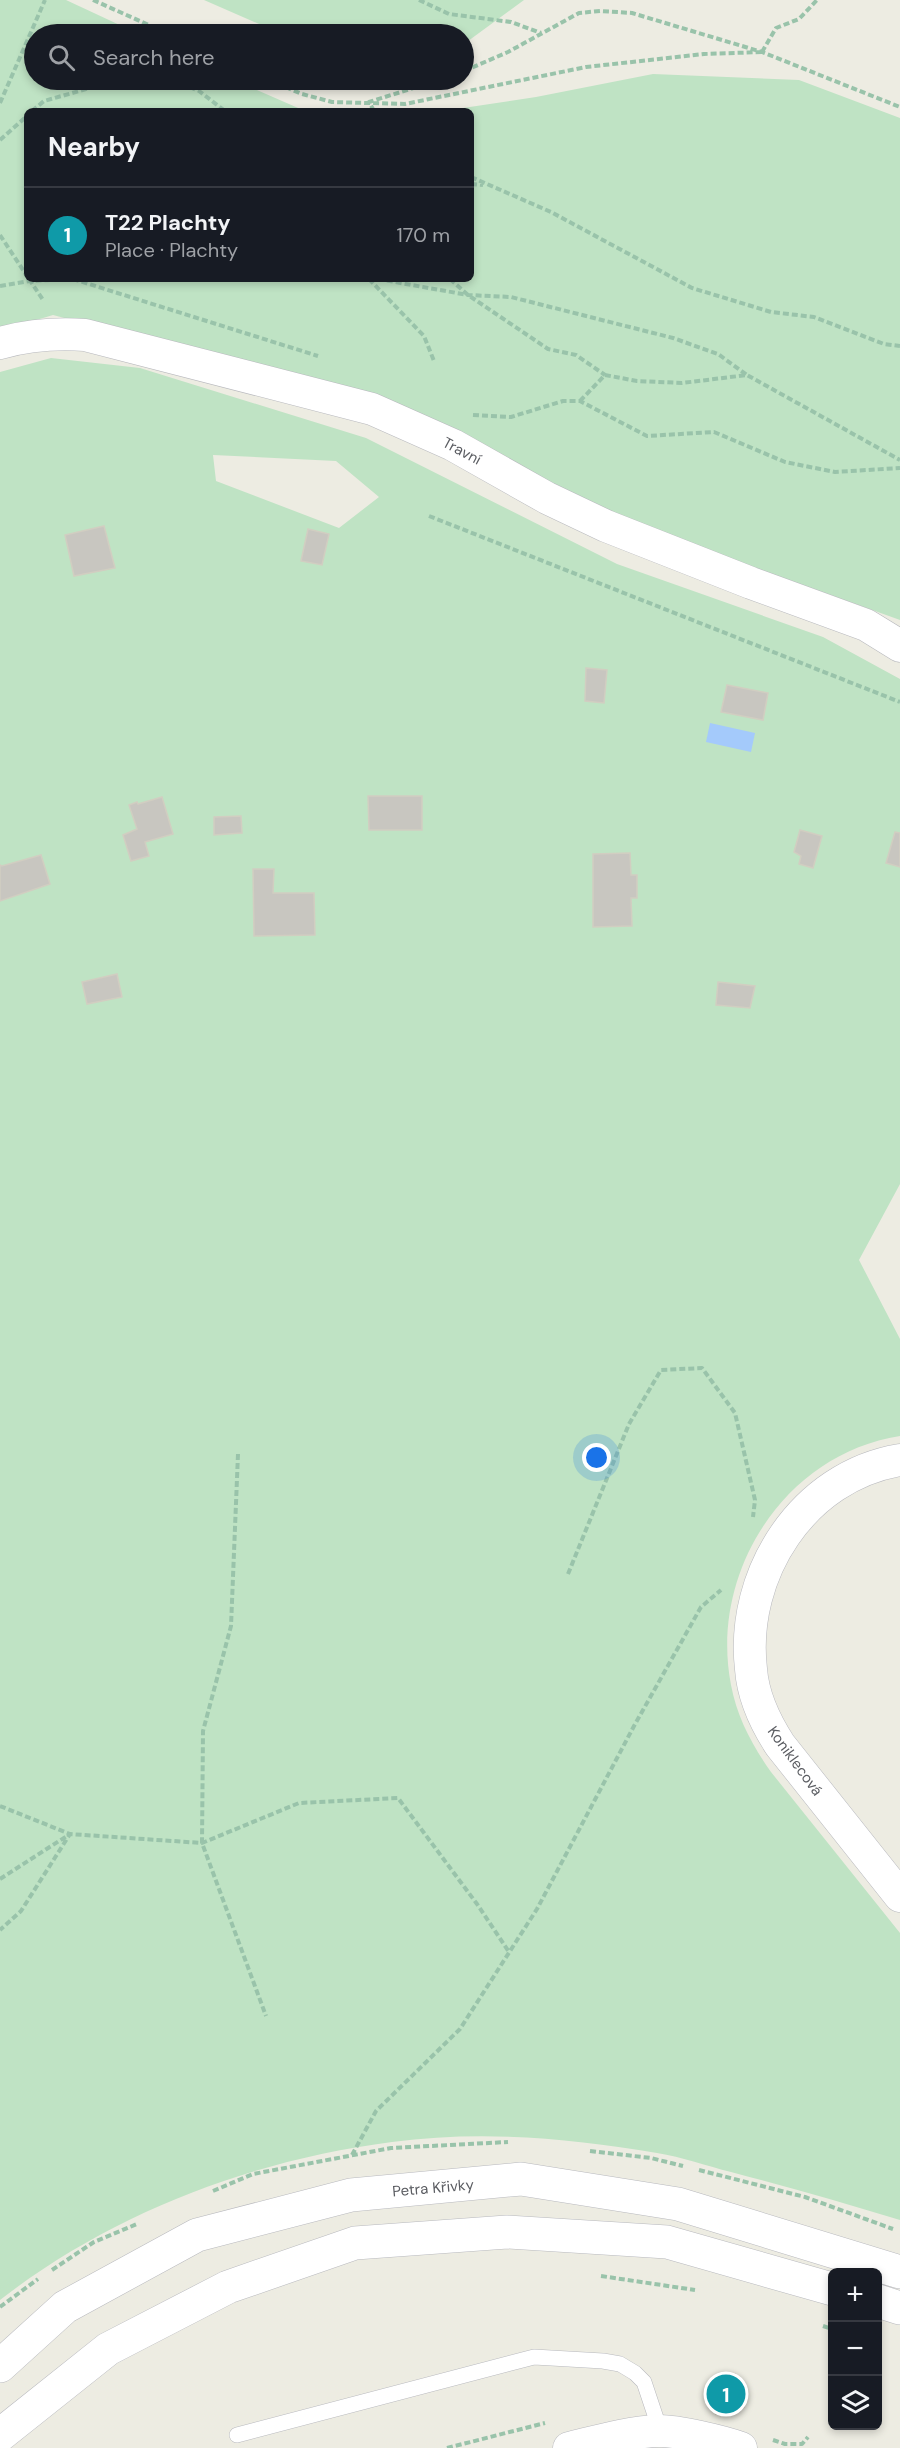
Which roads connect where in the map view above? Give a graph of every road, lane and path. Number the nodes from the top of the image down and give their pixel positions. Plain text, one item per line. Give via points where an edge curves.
1 (45, 0) edge
2 (93, 0) edge
3 (419, 0) edge
4 (817, 0) edge
5 (35, 24) edge
6 (147, 24) edge
7 (542, 33) junction
8 (24, 48) edge
9 (762, 52) junction
10 (474, 66) edge
11 (83, 90) edge
12 (197, 90) edge
13 (293, 90) edge
14 (407, 90) edge
15 (473, 90) edge
16 (474, 90) edge
17 (369, 102) junction
18 (0, 103) edge
19 (900, 107) edge
20 (36, 108) edge
21 (221, 108) edge
22 (372, 108) edge
23 (24, 119) edge
24 (0, 140) edge
25 (474, 179) edge
26 (474, 184) edge
27 (484, 185) junction
28 (0, 235) edge
29 (24, 273) edge
30 (24, 280) edge
31 (83, 282) edge
32 (372, 282) edge
33 (395, 282) edge
34 (453, 282) edge
35 (0, 286) edge
36 (468, 295) junction
37 (0, 343) edge
38 (900, 346) edge
39 (325, 358) dead end
40 (434, 361) dead end
41 (604, 375) junction
42 (747, 375) junction
43 (580, 401) junction
44 (469, 414) dead end
45 (900, 460) edge
46 (900, 468) edge
47 (429, 516) dead end
48 (900, 646) edge
49 (900, 702) edge
50 (238, 1454) dead end
51 (900, 1460) edge
52 (752, 1523) dead end
53 (568, 1574) dead end
54 (728, 1585) dead end
55 (0, 1806) edge
56 (70, 1834) junction
57 (202, 1843) junction
58 (0, 1879) edge
59 (900, 1896) edge
60 (0, 1930) edge
61 (509, 1953) junction
62 (266, 2016) dead end
63 (351, 2155) dead end
64 (900, 2272) edge
65 (591, 2275) dead end
66 (828, 2288) edge
67 (703, 2292) dead end
68 (882, 2302) edge
69 (900, 2308) edge
70 (822, 2326) dead end
71 (828, 2328) edge
72 (0, 2367) edge
73 (660, 2430) junction
74 (0, 2435) edge
75 (237, 2435) dead end
76 (569, 2448) edge
77 (741, 2448) edge

1 - 5 path
2 - 6 path
3 - 7 path via 449,14 511,22
4 - 9 path via 799,19 776,28
7 - 9 path via 579,13 632,13
7 - 10 path
8 - 18 path
9 - 16 path via 586,67
9 - 19 path
11 - 20 path via 44,101
12 - 21 path
13 - 17 path via 332,102
14 - 17 path
15 - 17 path via 405,104
17 - 22 path
23 - 24 path
25 - 27 path
26 - 27 path
27 - 38 path via 551,212 692,288 771,312 814,317 884,344
28 - 29 path
30 - 35 path
31 - 39 path
32 - 40 path via 424,336
33 - 36 path
34 - 36 path
36 - 41 path via 548,349 576,355
36 - 42 path via 511,297 673,339 718,354
37 - 48 street, Travní via 58,333 85,335 372,410 453,445 606,526 866,625
41 - 42 path via 682,383
41 - 43 path
42 - 45 path
43 - 44 path via 563,401 511,417
43 - 46 path via 647,436 714,432 784,462 835,472
47 - 49 path
50 - 57 path via 231,1626 202,1731
51 - 59 street, Koniklecová via 844,1480 814,1501 791,1525 760,1584 750,1640 751,1670 769,1728
52 - 53 path via 755,1500 735,1413 702,1368 661,1370 629,1424
54 - 61 path via 701,1607 537,1909
55 - 56 path
56 - 57 path
56 - 58 path
56 - 60 path via 21,1911
57 - 61 path via 299,1803 398,1798
57 - 62 path
61 - 63 path via 459,2029 376,2111
64 - 72 street, Petra Křivky via 678,2204 521,2179 351,2195 197,2235 65,2307
65 - 67 path
66 - 74 street via 667,2242 507,2232 355,2243 228,2287 108,2349
68 - 69 street
70 - 71 path
73 - 75 lane via 644,2382 620,2364 534,2357
73 - 76 street
73 - 77 street

